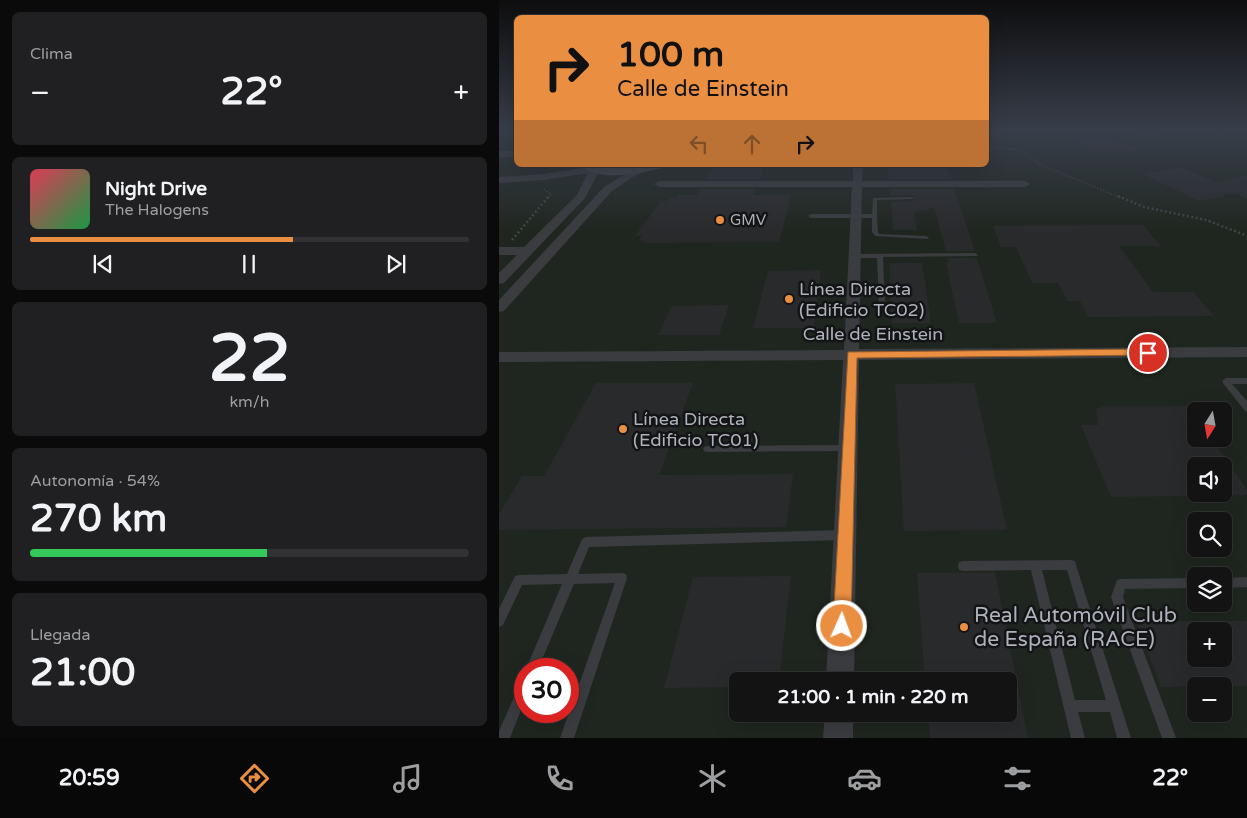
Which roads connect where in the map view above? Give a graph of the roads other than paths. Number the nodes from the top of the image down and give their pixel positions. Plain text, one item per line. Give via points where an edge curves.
1 (591, 167) edge
2 (647, 167) edge
3 (651, 167) edge
4 (858, 167) edge
5 (544, 177) junction
6 (499, 180) edge
7 (659, 184) dead end
8 (858, 184) junction
9 (1025, 184) dead end
10 (581, 196) junction
11 (911, 198) dead end
12 (811, 216) dead end
13 (866, 216) junction
14 (926, 238) dead end
15 (499, 251) edge
16 (528, 251) junction
17 (855, 256) junction
18 (880, 256) junction
19 (975, 256) dead end
20 (499, 280) edge
21 (882, 305) dead end
22 (499, 308) edge
23 (1247, 353) edge
24 (852, 354) junction
25 (499, 357) edge
26 (1247, 381) edge
27 (1247, 408) edge
28 (849, 448) junction
29 (707, 449) dead end
30 (845, 535) junction
31 (1035, 565) junction
32 (963, 566) dead end
33 (571, 580) junction
34 (1247, 582) edge
35 (1187, 583) edge
36 (1232, 583) edge
37 (499, 621) edge
38 (537, 658) edge
39 (840, 672) edge
40 (1070, 706) junction
41 (1114, 706) junction
42 (514, 712) edge
43 (839, 722) edge
44 (503, 738) edge
45 (567, 738) edge
46 (838, 738) edge
47 (1078, 738) edge
48 (1124, 738) edge
49 (1169, 738) edge

1 - 2 street via 621,171
1 - 5 street
1 - 10 street
3 - 22 street via 630,175 608,189
4 - 8 street
5 - 6 street
5 - 10 street via 563,179 578,189
7 - 8 street
8 - 9 street
8 - 13 street
10 - 16 street
11 - 13 lane via 875,199
12 - 13 lane
13 - 14 lane via 877,236
13 - 17 street
15 - 16 street
16 - 20 street
17 - 18 lane
17 - 24 street
18 - 19 lane
18 - 21 lane
23 - 24 street, Calle de Einstein
24 - 25 street, Calle de Einstein
24 - 28 street
26 - 27 lane via 1226,381
28 - 29 lane
28 - 30 street
30 - 33 lane via 587,542
30 - 39 street
31 - 32 lane
31 - 40 lane
31 - 41 lane via 1071,565
33 - 37 lane via 519,580
33 - 38 lane
33 - 45 lane via 622,578
34 - 36 lane
35 - 49 lane via 1121,584 1117,597
40 - 41 lane
40 - 47 lane
41 - 48 lane
42 - 44 lane
43 - 46 street

